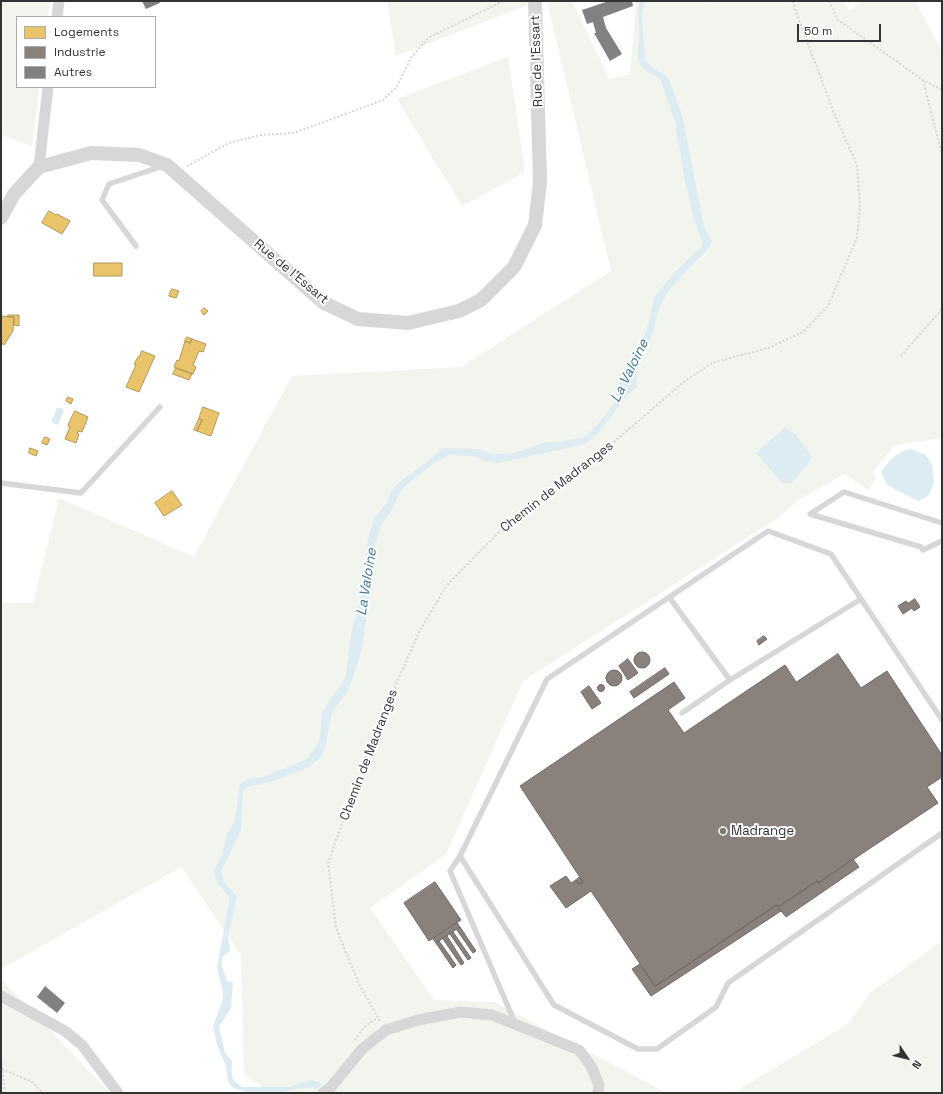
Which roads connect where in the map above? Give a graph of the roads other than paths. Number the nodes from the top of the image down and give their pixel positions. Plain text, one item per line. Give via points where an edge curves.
1 (59, 1) edge
2 (535, 1) edge
3 (57, 16) edge
4 (48, 88) edge
5 (39, 167) junction
6 (171, 169) junction
7 (1, 218) edge
8 (136, 246) dead end
9 (160, 408) dead end
10 (1, 483) edge
11 (942, 523) edge
12 (942, 542) edge
13 (669, 597) junction
14 (861, 599) junction
15 (730, 680) junction
16 (682, 713) dead end
17 (942, 720) edge
18 (942, 833) edge
19 (460, 856) junction
20 (1, 996) edge
21 (516, 1025) junction
22 (327, 1090) edge
23 (118, 1093) edge
24 (598, 1093) edge

1 - 3 street
2 - 6 street, Rue de l'Essart via 540,182 535,225 514,267 481,300 459,311 408,323 358,319 324,303
4 - 5 street
5 - 6 street, Rue de l'Essart via 90,153 139,155
5 - 7 street via 14,194
6 - 8 lane via 109,184 102,200
9 - 10 lane via 81,493
11 - 12 lane via 844,492 810,514 921,547 923,550
13 - 14 lane via 768,531 831,554
13 - 15 lane
13 - 19 lane via 547,679
14 - 15 lane
14 - 17 lane
15 - 16 lane
18 - 19 lane via 728,983 716,1008 657,1049 638,1049 554,1005
19 - 21 lane via 450,871
20 - 23 street via 65,1031 82,1045
21 - 22 street via 492,1015 460,1012 418,1020 386,1030 362,1049
21 - 24 street via 579,1050 591,1066 599,1085

